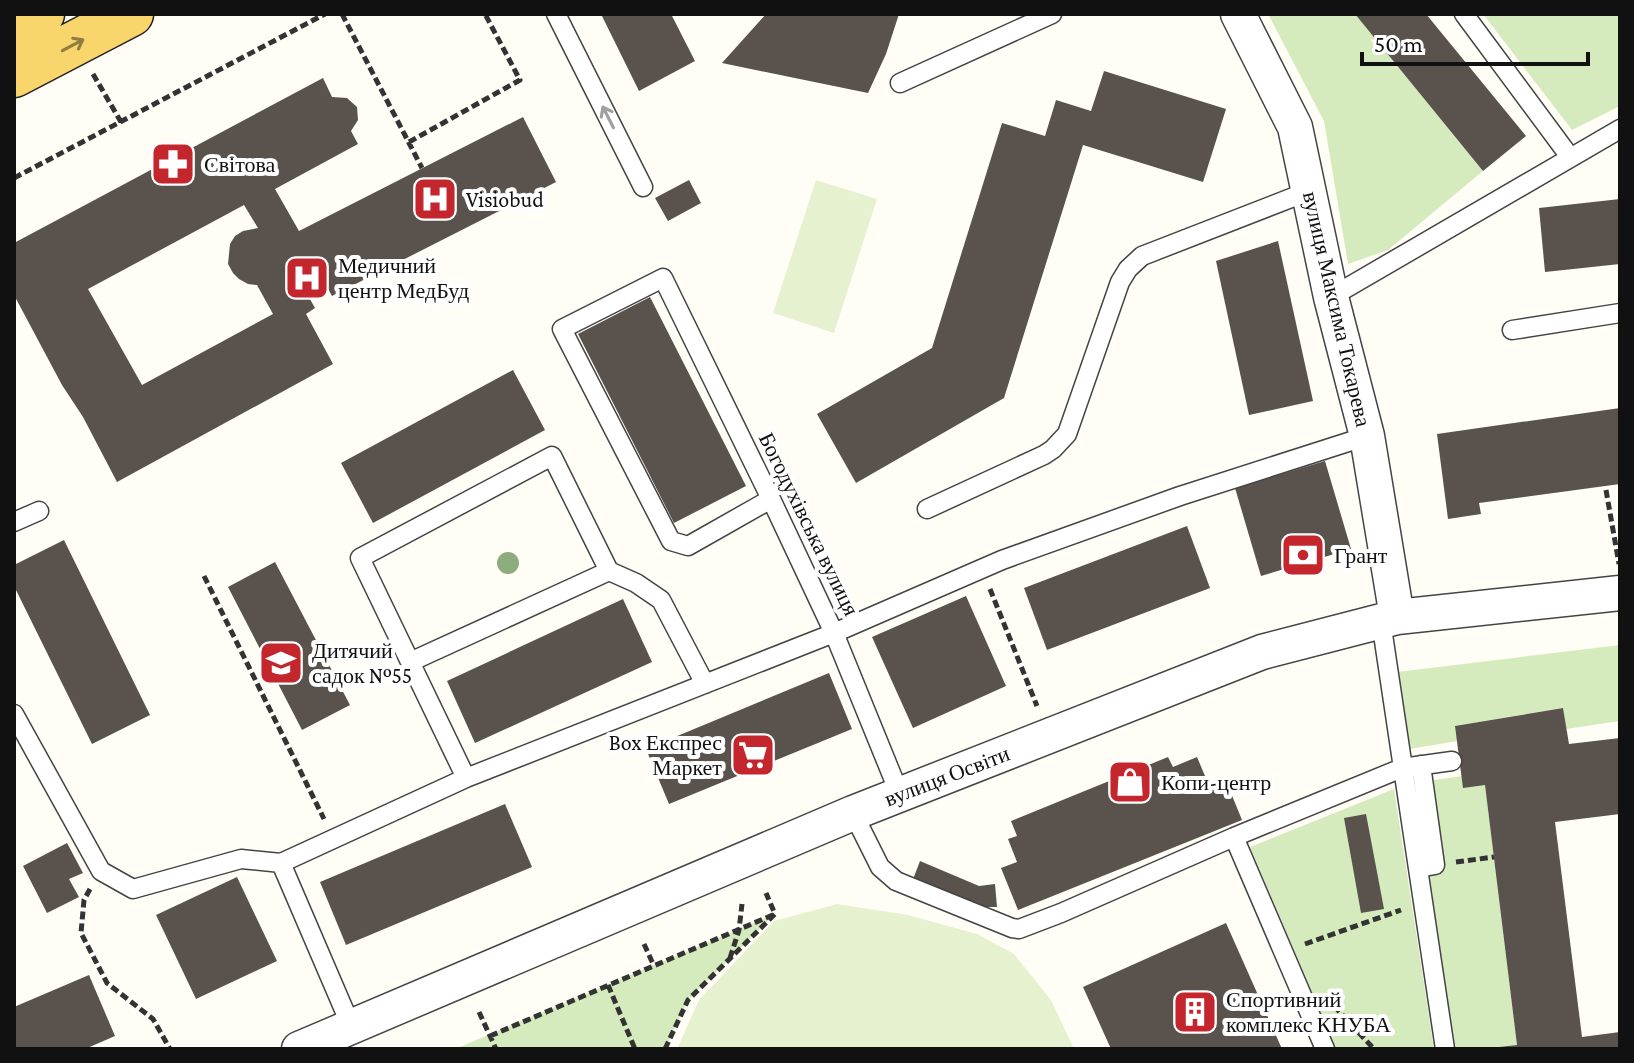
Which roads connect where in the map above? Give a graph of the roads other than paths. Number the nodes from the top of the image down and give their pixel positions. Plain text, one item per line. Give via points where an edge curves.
1 (131, 14) edge
2 (556, 14) edge
3 (1052, 14) edge
4 (1238, 14) edge
5 (1464, 14) edge
6 (14, 75) edge
7 (900, 83) dead end
8 (1620, 129) edge
9 (1570, 157) junction
10 (643, 187) dead end
11 (1309, 191) junction
12 (1331, 297) junction
13 (1620, 313) edge
14 (1512, 330) dead end
15 (1367, 436) junction
16 (771, 499) junction
17 (927, 509) dead end
18 (39, 511) dead end
19 (14, 522) edge
20 (609, 571) junction
21 (1620, 593) edge
22 (1389, 619) junction
23 (834, 633) junction
24 (410, 662) junction
25 (705, 684) junction
26 (14, 714) edge
27 (1452, 761) dead end
28 (1412, 766) junction
29 (466, 778) junction
30 (900, 795) junction
31 (853, 813) junction
32 (1234, 837) junction
33 (281, 863) junction
34 (351, 1026) junction
35 (299, 1049) edge
36 (1325, 1049) edge
37 (1445, 1049) edge

6 -> 1 main road
10 -> 2 lane
3 - 7 lane
4 - 11 street, вулиця Максима Токарева via 1295,127
5 - 9 lane
8 - 9 lane
9 - 12 lane
11 - 12 street, вулиця Максима Токарева
11 - 17 lane via 1142,256 1120,282 1067,434 1044,455
12 - 15 street, вулиця Максима Токарева
13 - 14 lane
15 - 22 street, вулиця Максима Токарева
15 - 23 lane via 1002,560
16 - 16 lane, Богодухівська вулиця via 688,546 671,541 562,329 663,278
16 - 23 lane, Богодухівська вулиця
18 - 19 lane
20 - 24 lane
20 - 24 lane via 552,456 360,558
20 - 25 lane via 661,600
21 - 22 street, вулиця Освіти
22 - 28 lane
22 - 30 street, вулиця Освіти via 1262,652
23 - 25 lane
23 - 30 lane, Богодухівська вулиця
24 - 29 lane
25 - 29 lane
26 - 33 lane via 101,871 133,889 241,859
27 - 28 lane
28 - 32 lane
28 - 37 lane via 1426,866 1423,902
29 - 33 lane
30 - 31 street, вулиця Освіти
31 - 32 lane via 886,874 1019,929
31 - 34 street, вулиця Освіти
32 - 36 lane
33 - 34 lane
34 - 35 street, вулиця Освіти

